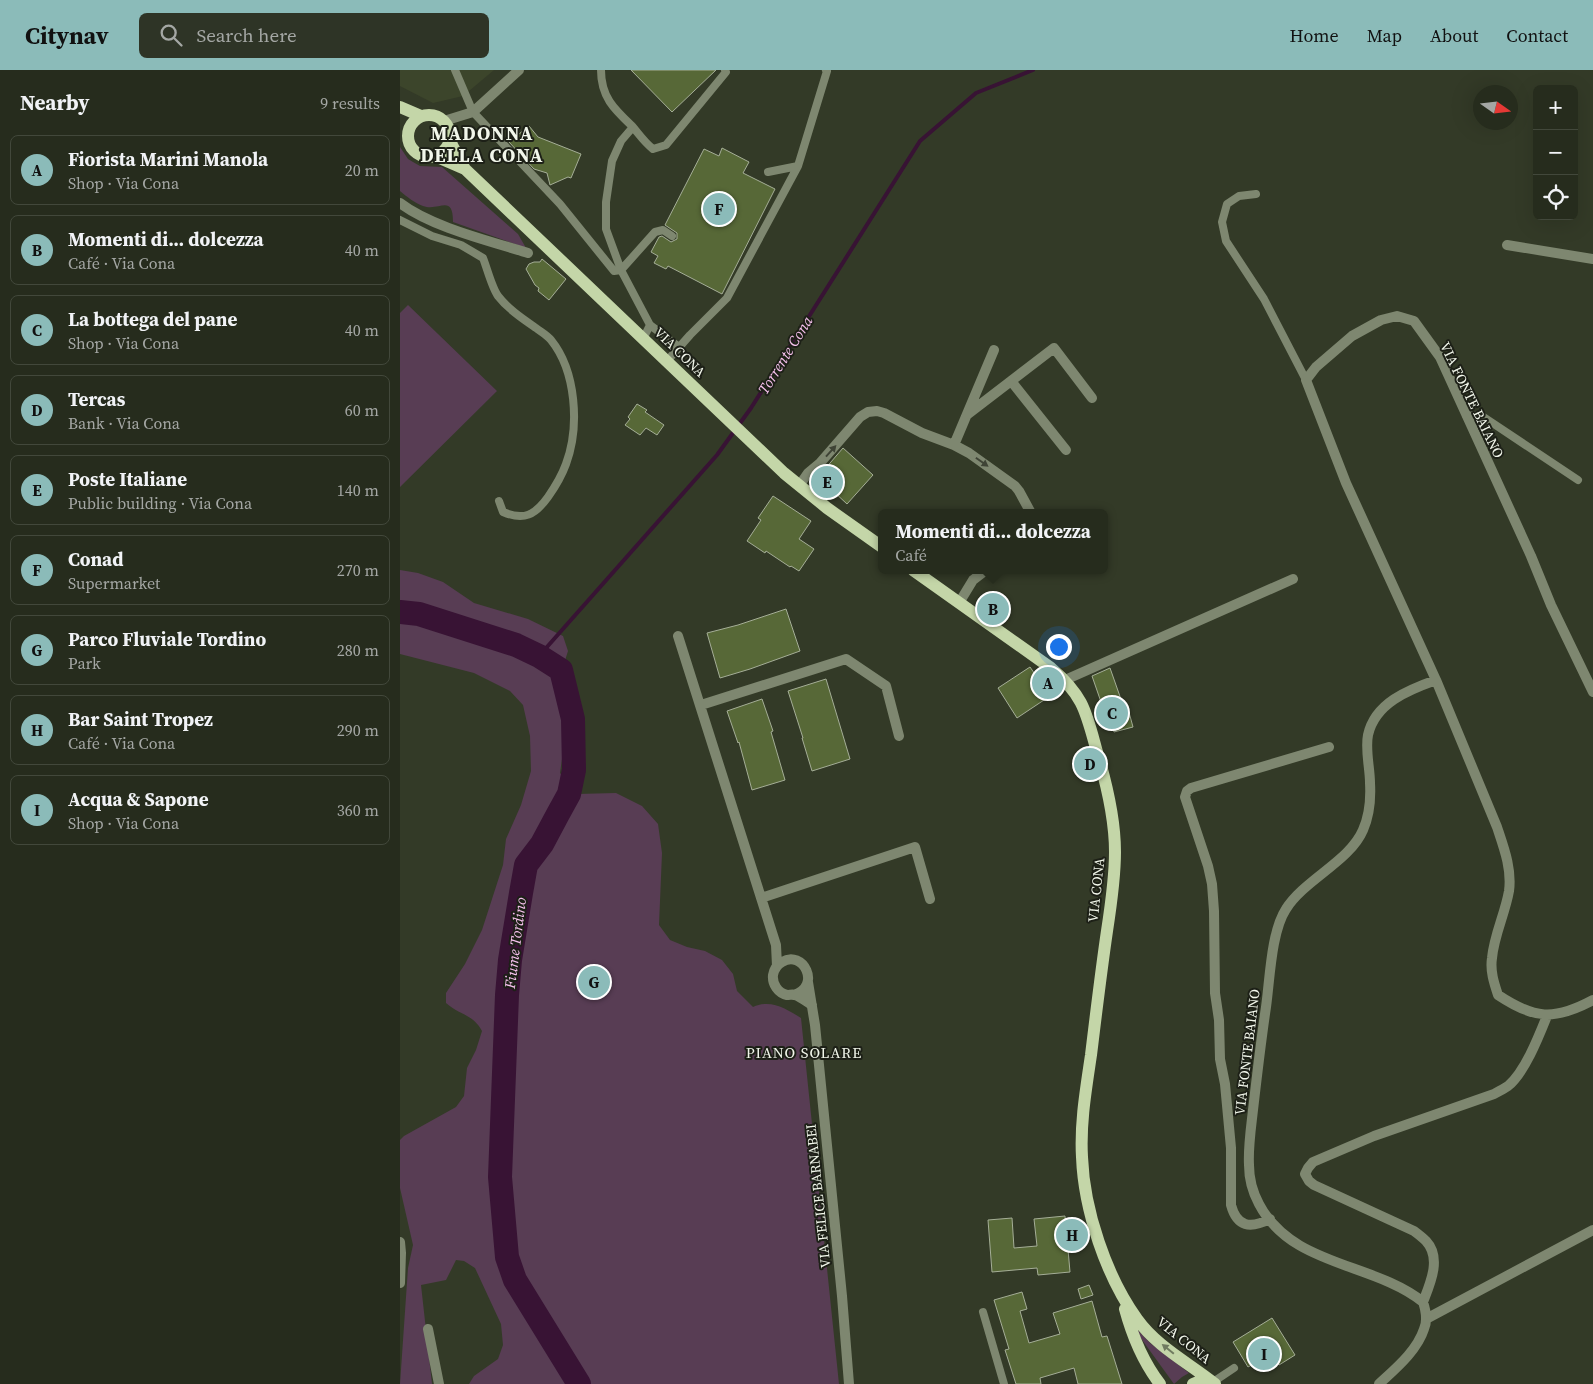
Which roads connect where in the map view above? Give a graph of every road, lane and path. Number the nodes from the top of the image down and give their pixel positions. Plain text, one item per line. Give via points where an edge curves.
1 (455, 70) edge
2 (519, 70) edge
3 (601, 70) edge
4 (725, 70) edge
5 (826, 70) edge
6 (400, 107) edge
7 (473, 112) junction
8 (421, 116) junction
9 (400, 118) edge
10 (444, 121) junction
11 (633, 127) junction
12 (408, 134) junction
13 (450, 138) junction
14 (435, 156) junction
15 (798, 166) junction
16 (466, 169) junction
17 (768, 172) dead end
18 (1256, 194) dead end
19 (400, 203) edge
20 (400, 220) edge
21 (672, 236) dead end
22 (1507, 245) dead end
23 (528, 254) dead end
24 (1593, 259) edge
25 (622, 270) junction
26 (650, 326) junction
27 (643, 339) junction
28 (679, 347) junction
29 (994, 350) dead end
30 (667, 361) junction
31 (1306, 380) junction
32 (1010, 381) junction
33 (1092, 398) dead end
34 (968, 414) junction
35 (1466, 415) junction
36 (954, 445) junction
37 (1066, 450) dead end
38 (1578, 480) dead end
39 (795, 483) junction
40 (499, 502) dead end
41 (1029, 509) edge
42 (878, 544) edge
43 (919, 574) edge
44 (981, 574) edge
45 (1293, 579) dead end
46 (959, 603) junction
47 (678, 636) dead end
48 (1065, 680) junction
49 (1436, 680) junction
50 (1593, 692) edge
51 (701, 706) junction
52 (899, 736) dead end
53 (1329, 747) dead end
54 (761, 898) junction
55 (930, 899) dead end
56 (776, 945) junction
57 (788, 960) junction
58 (777, 966) junction
59 (808, 982) junction
60 (794, 995) junction
61 (1593, 1000) edge
62 (812, 1005) junction
63 (1548, 1016) junction
64 (1270, 1220) junction
65 (1593, 1230) edge
66 (400, 1242) edge
67 (400, 1283) edge
68 (1121, 1292) junction
69 (1424, 1302) junction
70 (983, 1312) dead end
71 (1426, 1319) junction
72 (428, 1329) dead end
73 (1234, 1368) dead end
74 (1212, 1382) edge
75 (439, 1384) edge
76 (849, 1384) edge
77 (1004, 1384) edge
78 (1160, 1384) edge
79 (1193, 1384) edge
80 (1379, 1384) edge

1 - 7 lane
2 - 7 street
3 - 11 lane via 602,86 610,101 618,114
4 - 11 lane via 666,145 653,149
5 - 15 lane
6 - 8 main road
7 - 10 street
7 - 25 lane via 560,204 614,271
8 - 10 main road via 431,114
8 - 12 main road via 411,125
9 - 12 main road
10 - 13 main road
11 - 25 lane via 621,141 612,161 606,202 606,229
12 - 14 main road via 408,141 415,152
13 - 14 main road via 444,151
13 - 16 main road, VIA CONA
14 - 16 main road, VIA CONA
15 - 17 lane
15 - 28 lane via 728,298
16 - 27 main road, VIA CONA
18 - 31 lane via 1240,196 1227,204 1222,222 1226,241 1264,299
19 - 23 street via 439,224
20 - 40 lane via 432,236 461,245 483,258 497,295 550,339 565,362 573,396 573,435 566,464 540,507 527,515 514,516 503,512
21 - 25 lane via 663,230 655,232
22 - 24 street
25 - 26 lane
26 - 27 lane
26 - 28 lane
27 - 30 main road, VIA CONA
28 - 30 lane
29 - 34 street
30 - 39 main road, VIA CONA
31 - 35 street, VIA FONTE BAIANO via 1352,336 1381,320 1397,316 1414,321 1440,357
31 - 49 street via 1346,483
32 - 33 street via 1054,348
32 - 34 street
32 - 37 street
34 - 36 street
35 - 38 lane via 1482,416
35 - 50 street, VIA FONTE BAIANO via 1550,605
39 -> 36 street via 820,463 868,412 884,413
36 -> 41 street via 1015,486
39 - 42 main road, VIA CONA
43 - 46 main road, VIA CONA
44 - 46 street via 973,580
45 - 48 street
46 - 48 main road, VIA CONA
47 - 51 street
48 - 68 main road, VIA CONA via 1086,710 1105,778 1115,842 1113,883 1087,1084 1082,1156 1086,1194 1095,1229
49 - 63 street via 1498,827 1510,875 1492,958 1492,976 1498,996 1516,1007
49 - 64 street, VIA FONTE BAIANO via 1395,697 1382,708 1368,736 1372,803 1362,832 1354,844 1293,899 1279,922 1248,1150 1251,1185
51 - 52 street via 846,659 886,686
51 - 54 street
53 - 64 street via 1191,788 1185,797 1212,884 1215,993 1231,1148 1231,1205 1238,1220 1245,1224
54 - 55 street via 915,847
54 - 56 street
56 - 57 street
56 - 58 street
57 - 58 street
57 - 59 street via 804,966
58 - 60 street via 773,976 776,987 784,994
59 - 60 street
59 - 62 street, VIA FELICE BARNABEI
60 - 62 street
61 - 63 street
62 - 76 street, VIA FELICE BARNABEI
63 - 69 street via 1519,1074 1508,1086 1313,1162 1305,1174 1314,1185 1414,1231 1426,1241 1434,1262
64 - 69 street, VIA FONTE BAIANO via 1292,1241 1308,1250 1389,1283
65 - 71 street
66 - 67 street
74 -> 68 main road, VIA CONA via 1147,1331
68 - 78 main road, VIA CONA via 1134,1336
69 - 71 street
70 - 77 lane
71 - 80 street via 1424,1330 1413,1349
72 - 75 street
73 - 74 lane
74 - 79 main road

